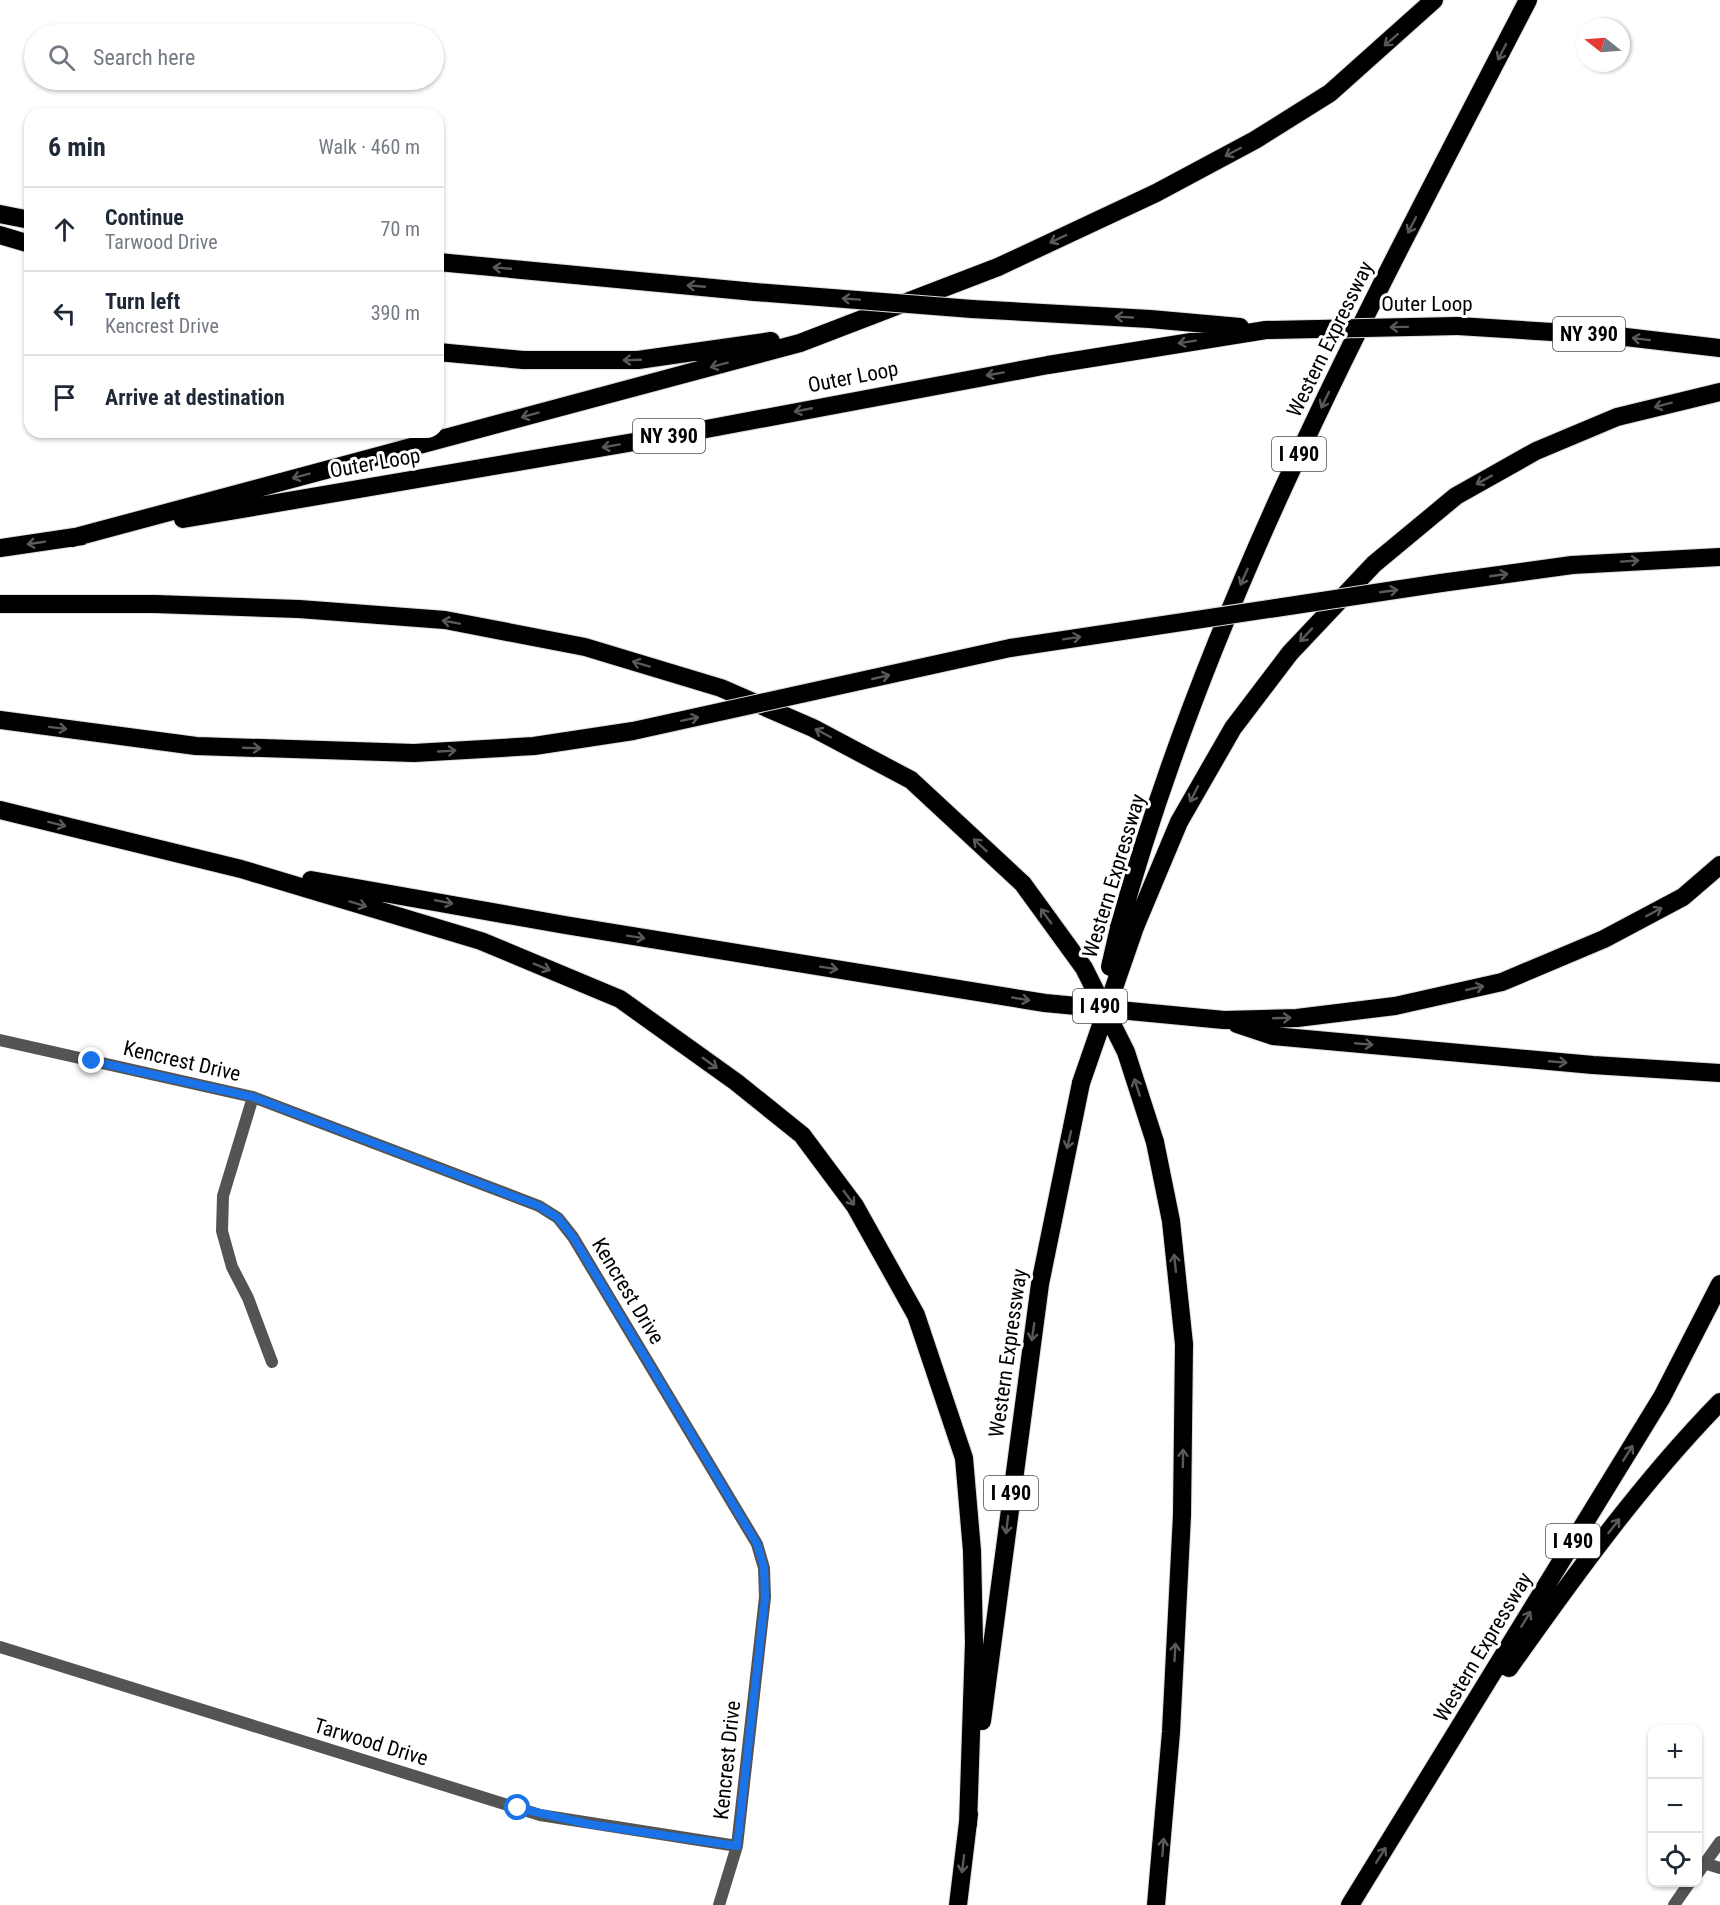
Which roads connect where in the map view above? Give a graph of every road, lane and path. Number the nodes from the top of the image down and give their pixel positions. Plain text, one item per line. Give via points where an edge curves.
1 (1434, 0) edge
2 (1528, 0) edge
3 (0, 214) edge
4 (24, 219) edge
5 (0, 235) edge
6 (24, 242) edge
7 (444, 263) edge
8 (835, 330) junction
9 (1266, 330) junction
10 (1720, 348) edge
11 (444, 353) edge
12 (1720, 392) edge
13 (72, 538) junction
14 (0, 548) edge
15 (1720, 557) edge
16 (0, 604) edge
17 (0, 720) edge
18 (0, 810) edge
19 (1720, 865) edge
20 (241, 869) junction
21 (1127, 928) junction
22 (1224, 1020) junction
23 (0, 1040) edge
24 (1720, 1072) edge
25 (253, 1097) junction
26 (1720, 1284) edge
27 (272, 1362) dead end
28 (1720, 1402) edge
29 (0, 1647) edge
30 (1419, 1795) junction
31 (968, 1825) junction
32 (1720, 1842) edge
33 (737, 1846) junction
34 (1702, 1867) edge
35 (1702, 1868) edge
36 (1720, 1868) edge
37 (1687, 1887) edge
38 (719, 1905) edge
39 (958, 1905) edge
40 (1156, 1905) edge
41 (1350, 1905) edge
42 (1674, 1905) edge

1 -> 8 highway via 1330,93 1255,140 1156,193 998,267
2 -> 21 highway, Western Expressway / I 490 via 1366,314 1212,651 1150,825
3 - 4 highway
5 - 6 highway
9 -> 7 highway, bridge via 972,309
8 -> 11 highway via 638,360 522,360
8 -> 13 highway via 788,346
10 -> 9 highway, Outer Loop / NY 390, bridge via 1617,336 1458,326
9 -> 13 highway, Outer Loop / NY 390
12 -> 21 highway via 1617,417 1536,451 1456,496 1374,564 1290,653 1233,728 1179,822
13 -> 14 highway, Outer Loop / NY 390
17 -> 15 highway, bridge via 196,746 414,753 534,746 633,731 1010,648 1572,565
40 -> 16 highway, bridge via 1170,1744 1182,1515 1184,1344 1171,1221 1155,1142 1126,1052 1084,968 1023,884 911,780 813,728 721,688 585,647 445,620 299,609
18 -> 20 highway
22 -> 19 highway via 1297,1018 1395,1006 1502,982 1624,929 1683,897
20 -> 22 highway via 1045,1003
20 -> 31 highway via 481,941 620,999 802,1135 855,1206 916,1315 964,1458 974,1642
21 -> 31 highway, Western Expressway / I 490, bridge via 1082,1083 1040,1284
22 -> 24 highway via 1274,1036 1593,1065
23 - 25 street, Kencrest Drive
25 - 27 street via 223,1196 222,1231 232,1266
25 - 33 street, Kencrest Drive via 539,1206 558,1218 573,1237 757,1544 764,1568 765,1598
30 -> 26 highway, Western Expressway / I 490 via 1662,1397
30 -> 28 highway via 1557,1600 1673,1450
29 - 33 street, Tarwood Drive via 540,1815
41 -> 30 highway, Western Expressway / I 490
31 -> 39 highway, Western Expressway / I 490
32 - 34 street
33 - 38 street, Kencrest Drive
35 - 36 street
37 - 42 street

